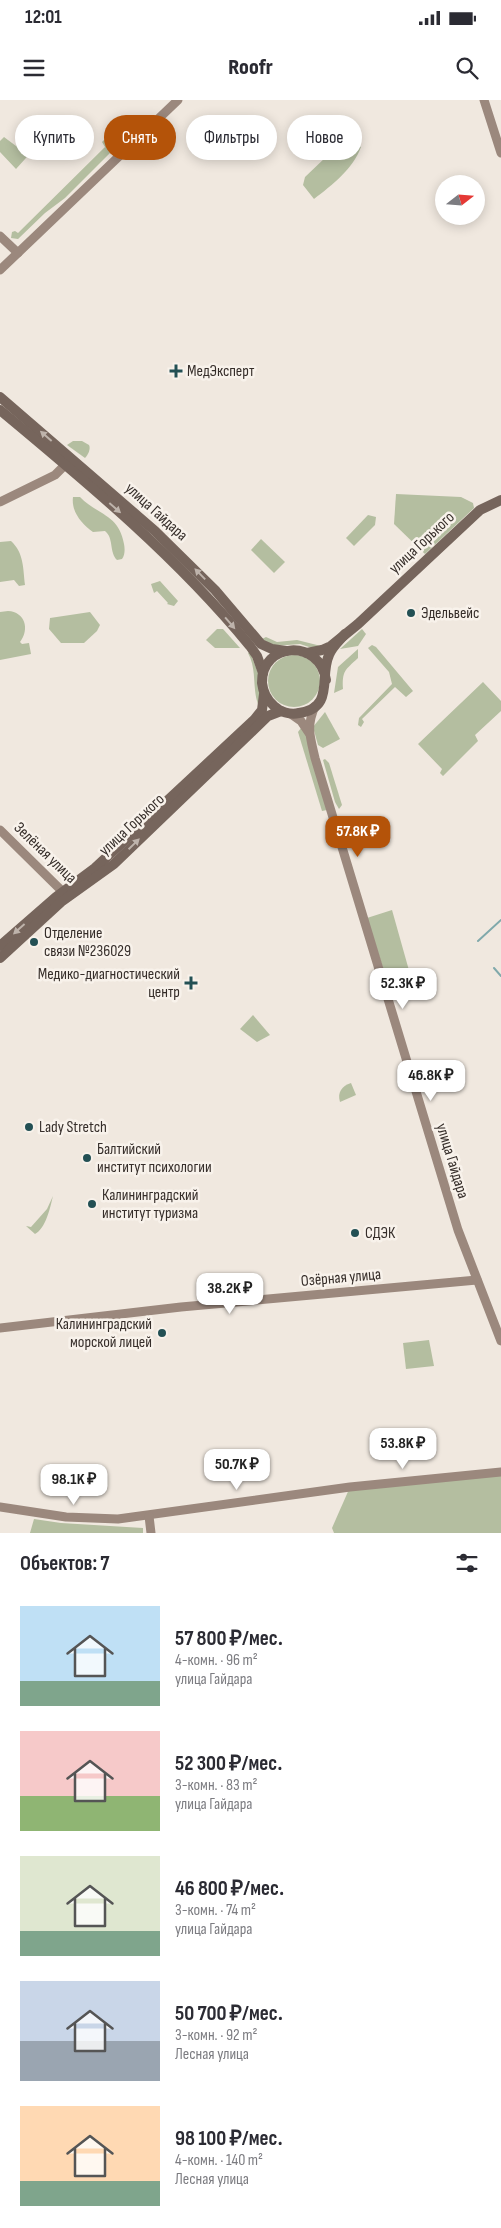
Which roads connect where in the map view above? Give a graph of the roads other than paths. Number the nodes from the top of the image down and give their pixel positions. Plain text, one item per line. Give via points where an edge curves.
1 (178, 100) edge
2 (484, 100) edge
3 (501, 153) edge
4 (0, 236) edge
5 (18, 253) junction
6 (0, 270) edge
7 (0, 397) edge
8 (0, 410) edge
9 (64, 466) junction
10 (501, 500) edge
11 (0, 502) edge
12 (345, 634) junction
13 (286, 651) junction
14 (307, 653) junction
15 (264, 672) junction
16 (326, 680) junction
17 (264, 694) junction
18 (315, 706) junction
19 (286, 712) junction
20 (309, 733) junction
21 (0, 830) edge
22 (66, 894) junction
23 (0, 946) edge
24 (0, 958) edge
25 (477, 1280) junction
26 (0, 1328) edge
27 (501, 1342) edge
28 (501, 1472) edge
29 (0, 1507) edge
30 (149, 1516) junction
31 (151, 1533) edge

1 - 5 street
2 - 3 street
4 - 5 street
5 - 6 street
13 -> 7 main road, улица Гайдара via 261,644 209,584 142,518
8 - 9 main road, улица Гайдара
9 - 11 street via 56,474
9 -> 15 main road, улица Гайдара via 152,540 192,580 254,651
10 - 12 main road, улица Горького via 480,510
12 - 14 main road, улица Горького via 328,648
12 - 16 main road, улица Горького via 328,656
13 - 14 main road, улица Горького
13 - 15 main road via 273,658
14 - 16 main road via 320,664
15 - 17 main road, улица Горького
16 - 18 main road, улица Горького via 323,695
17 - 19 main road via 269,702
17 - 22 main road, улица Горького via 262,710 254,720
18 - 19 main road, улица Горького via 306,712
18 - 20 street, улица Гайдара via 309,721
19 - 20 street, улица Гайдара via 301,722
22 -> 19 main road, улица Горького via 114,864 268,716
20 - 25 street, улица Гайдара via 449,1202
21 - 22 street, Зелёная улица
22 -> 23 main road, улица Горького
22 - 24 main road, улица Горького
25 - 26 street, Озёрная улица via 172,1308
25 - 27 street, улица Гайдара
28 - 30 street via 350,1487
29 - 30 street via 96,1520
30 - 31 street

